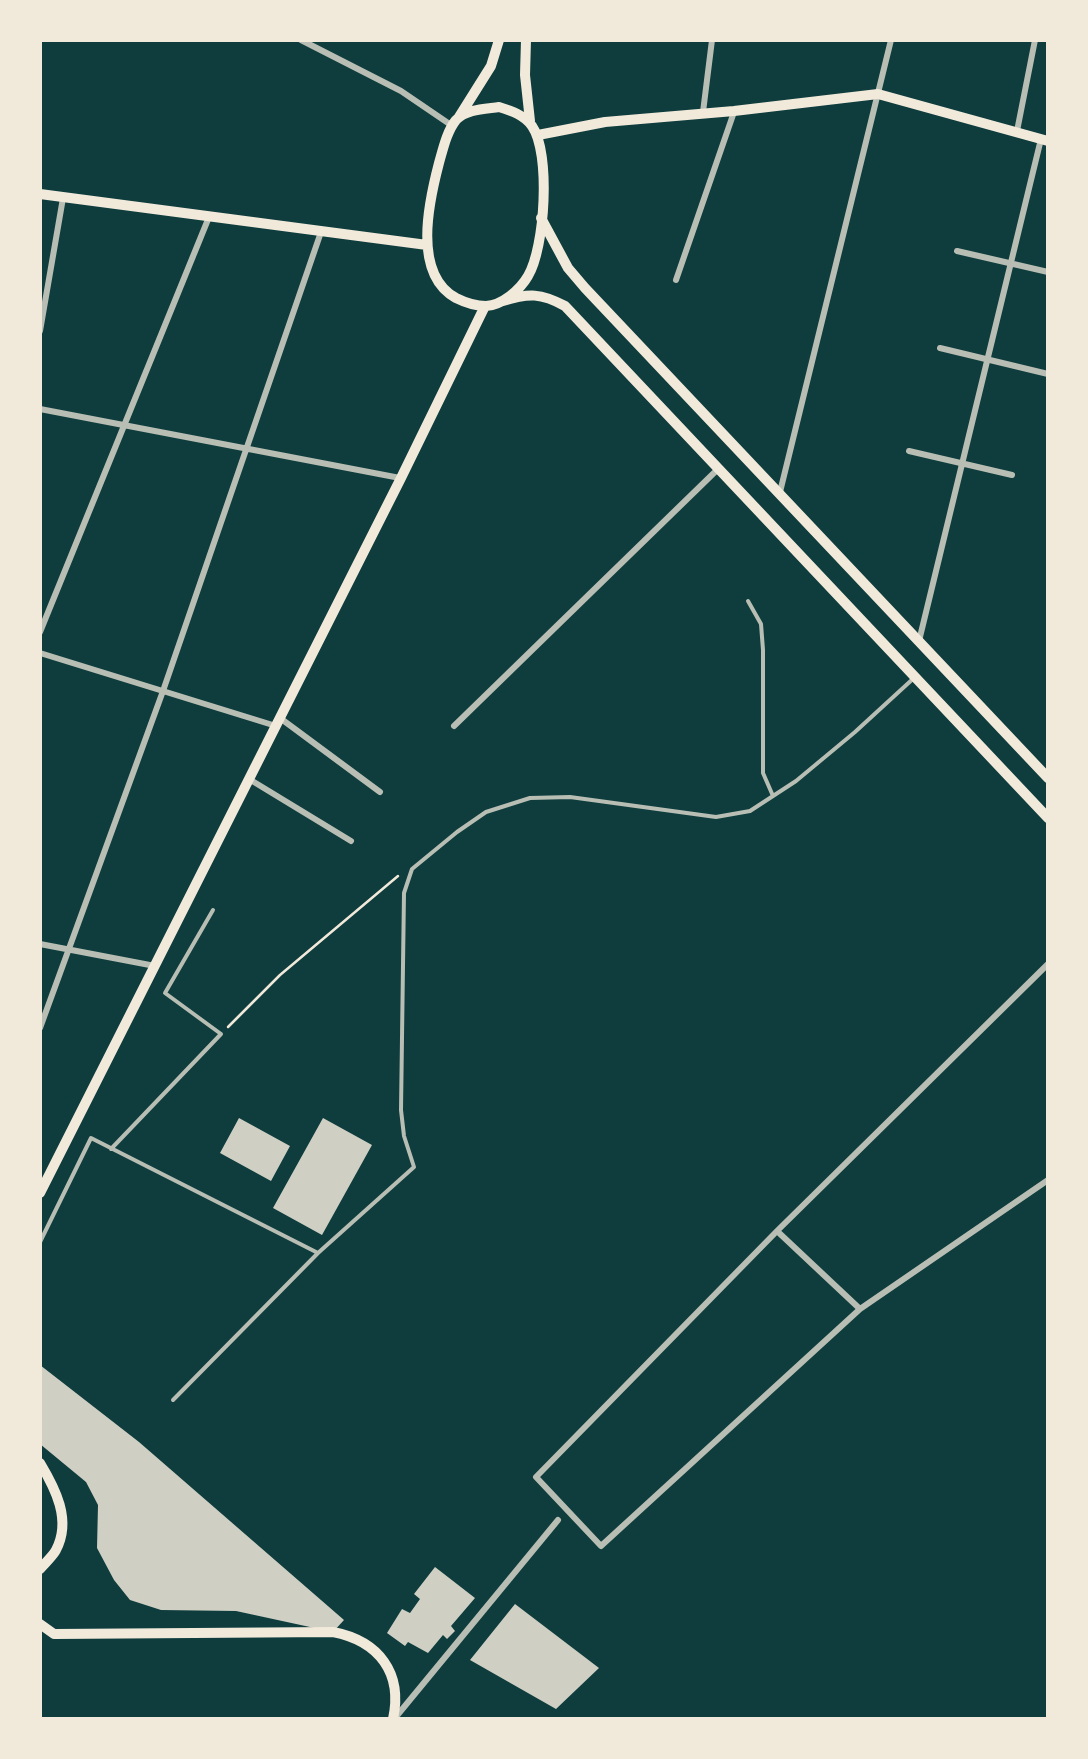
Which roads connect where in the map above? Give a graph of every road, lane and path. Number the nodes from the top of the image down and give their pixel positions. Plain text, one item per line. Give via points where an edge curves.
1 (301, 40) edge
2 (500, 40) edge
3 (526, 40) edge
4 (712, 40) edge
5 (891, 40) edge
6 (1035, 40) edge
7 (878, 94) junction
8 (734, 111) junction
9 (703, 112) junction
10 (456, 121) junction
11 (530, 121) junction
12 (1016, 133) junction
13 (538, 135) junction
14 (1045, 140) edge
15 (40, 194) edge
16 (63, 198) junction
17 (209, 217) junction
18 (542, 218) junction
19 (321, 232) junction
20 (427, 245) junction
21 (957, 252) dead end
22 (1011, 264) junction
23 (1048, 272) edge
24 (676, 280) dead end
25 (503, 301) junction
26 (486, 306) junction
27 (40, 331) edge
28 (940, 348) dead end
29 (988, 358) junction
30 (1048, 374) edge
31 (40, 408) edge
32 (124, 424) junction
33 (247, 448) junction
34 (908, 451) dead end
35 (962, 463) junction
36 (718, 469) junction
37 (1012, 475) dead end
38 (401, 478) junction
39 (780, 494) junction
40 (748, 601) dead end
41 (40, 632) edge
42 (919, 641) junction
43 (40, 653) edge
44 (915, 677) junction
45 (163, 691) junction
46 (278, 722) junction
47 (454, 726) dead end
48 (1048, 778) edge
49 (249, 779) junction
50 (380, 792) dead end
51 (773, 796) junction
52 (1048, 818) edge
53 (352, 841) dead end
54 (412, 869) junction
55 (213, 910) dead end
56 (40, 944) edge
57 (70, 950) junction
58 (1048, 964) edge
59 (155, 966) junction
60 (40, 1028) edge
61 (221, 1034) junction
62 (111, 1149) junction
63 (1048, 1180) edge
64 (40, 1193) edge
65 (777, 1231) junction
66 (40, 1242) edge
67 (318, 1252) junction
68 (860, 1309) junction
69 (173, 1400) dead end
70 (40, 1463) edge
71 (558, 1520) dead end
72 (40, 1569) edge
73 (40, 1624) edge
74 (40, 1634) edge
75 (54, 1634) junction
76 (393, 1719) edge

1 - 10 street
2 - 10 main road
3 - 11 main road
4 - 9 street
5 - 7 street
6 - 12 street
7 - 8 main road
7 - 12 main road
7 - 39 street
8 - 9 main road
8 - 24 street
9 - 13 main road
10 - 11 main road via 499,107
10 - 20 main road via 434,183
11 - 13 main road
12 - 14 main road
13 - 18 main road
14 - 22 street
15 - 16 main road
16 - 17 main road
16 - 27 street
17 - 19 main road
17 - 32 street
18 - 25 main road via 530,274
18 - 39 main road via 568,268
19 - 20 main road
19 - 33 street
20 - 26 main road via 447,293
21 - 22 street
22 - 23 street
22 - 29 street
25 - 26 main road
25 - 36 main road via 524,294 564,306
26 - 38 main road
28 - 29 street
29 - 30 street
29 - 35 street
31 - 32 street
32 - 33 street
32 - 41 street
33 - 38 street
33 - 45 street
34 - 35 street
35 - 37 street
35 - 42 street
36 - 44 main road
36 - 47 street
38 - 46 main road
39 - 42 main road
40 - 51 lane via 760,624 763,773
42 - 48 main road
43 - 45 street
44 - 51 lane
44 - 52 main road
45 - 46 street
45 - 57 street
46 - 49 main road
46 - 50 street
49 - 53 street
49 - 59 main road
51 - 54 lane via 750,811 716,817 530,798 486,812
54 - 61 path via 280,975
54 - 67 lane via 404,893 401,1110 414,1167
55 - 61 lane via 165,993
56 - 57 street
57 - 59 street
57 - 60 street
58 - 65 street
59 - 64 main road
61 - 62 lane
62 - 66 lane via 90,1138
62 - 67 lane
63 - 68 street
65 - 68 street
65 - 68 street via 536,1478 601,1546
67 - 69 lane
70 - 72 main road via 62,1510 56,1550
71 - 76 street
73 - 75 main road
74 - 75 street
75 - 76 main road via 351,1636 385,1662 394,1683

